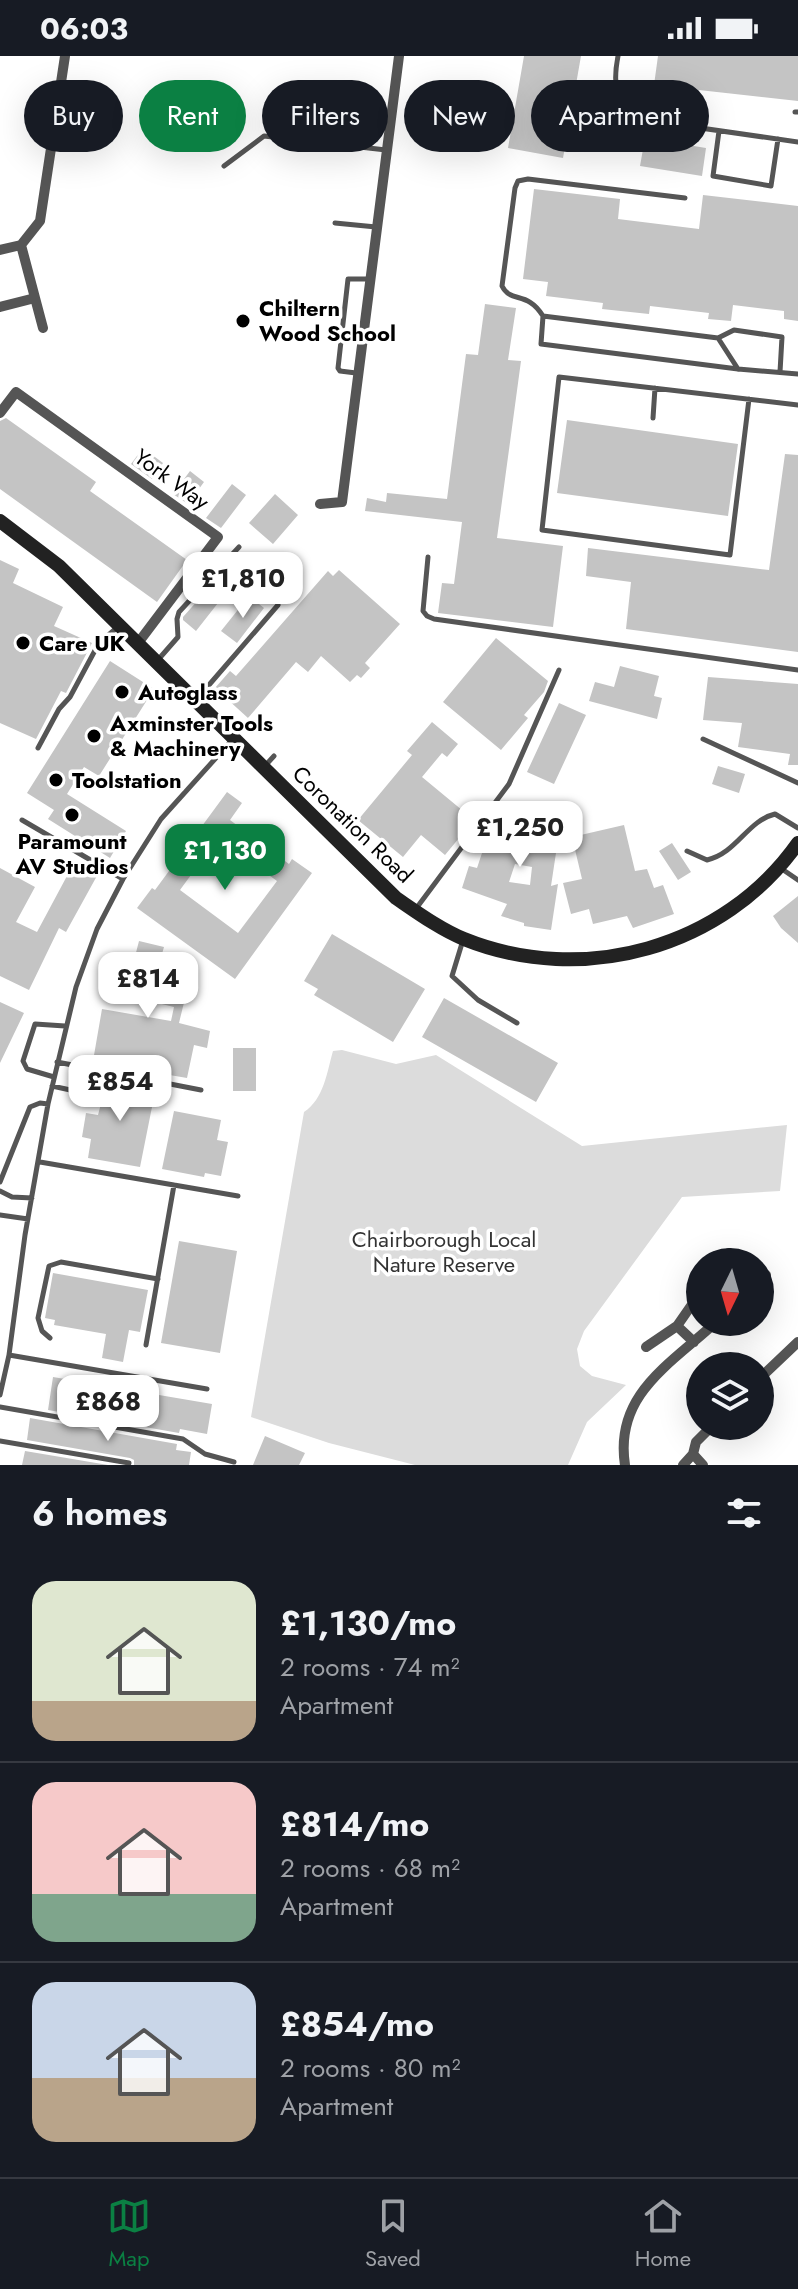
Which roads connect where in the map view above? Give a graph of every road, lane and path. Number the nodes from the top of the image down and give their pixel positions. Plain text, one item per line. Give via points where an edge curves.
1 (65, 56) edge
2 (399, 56) edge
3 (618, 56) edge
4 (615, 80) edge
5 (709, 130) edge
6 (719, 131) junction
7 (388, 136) edge
8 (262, 138) edge
9 (778, 139) junction
10 (798, 142) edge
11 (386, 152) edge
12 (224, 166) dead end
13 (685, 198) dead end
14 (335, 223) dead end
15 (376, 227) junction
16 (21, 245) junction
17 (0, 250) edge
18 (369, 279) junction
19 (35, 298) junction
20 (0, 307) edge
21 (543, 316) junction
22 (43, 328) dead end
23 (718, 338) junction
24 (738, 369) junction
25 (780, 372) junction
26 (357, 373) junction
27 (798, 374) edge
28 (655, 388) junction
29 (749, 399) junction
30 (798, 405) edge
31 (0, 413) edge
32 (653, 418) dead end
33 (320, 504) dead end
34 (0, 521) edge
35 (239, 547) dead end
36 (428, 557) dead end
37 (278, 605) dead end
38 (120, 625) junction
39 (138, 643) junction
40 (156, 662) junction
41 (559, 670) dead end
42 (798, 670) edge
43 (195, 700) junction
44 (234, 738) junction
45 (703, 739) dead end
46 (38, 748) dead end
47 (274, 756) dead end
48 (264, 768) junction
49 (798, 783) edge
50 (22, 820) dead end
51 (798, 828) edge
52 (798, 843) edge
53 (687, 851) dead end
54 (778, 867) junction
55 (123, 879) junction
56 (798, 880) edge
57 (414, 910) junction
58 (463, 939) junction
59 (517, 1023) dead end
60 (66, 1026) junction
61 (57, 1062) junction
62 (54, 1077) junction
63 (52, 1086) junction
64 (201, 1090) dead end
65 (98, 1096) dead end
66 (48, 1104) junction
67 (40, 1162) junction
68 (0, 1182) edge
69 (174, 1185) junction
70 (0, 1191) edge
71 (238, 1196) dead end
72 (32, 1198) junction
73 (0, 1215) edge
74 (28, 1219) junction
75 (158, 1279) junction
76 (686, 1313) edge
77 (677, 1326) junction
78 (701, 1336) edge
79 (50, 1338) dead end
80 (694, 1342) junction
81 (798, 1342) edge
82 (146, 1345) dead end
83 (646, 1347) dead end
84 (9, 1355) junction
85 (774, 1365) edge
86 (207, 1389) dead end
87 (0, 1395) edge
88 (0, 1407) edge
89 (698, 1440) edge
90 (0, 1441) edge
91 (693, 1454) junction
92 (234, 1462) dead end
93 (129, 1463) edge
94 (625, 1465) edge
95 (683, 1465) edge
96 (703, 1465) edge

1 - 16 street via 40,221
2 - 7 street
3 - 4 lane
5 - 6 lane
6 - 9 lane
6 - 9 lane via 713,176 771,186
8 - 12 lane
9 - 10 lane
11 - 15 street
13 - 21 lane via 518,181 502,286 535,303
14 - 15 lane
15 - 18 street
16 - 17 street
16 - 19 street
18 - 26 street
18 - 26 lane via 348,279 338,368
19 - 20 street
19 - 22 street
21 - 23 lane
21 - 24 lane via 541,344
23 - 24 lane
23 - 25 lane via 734,330 782,337
24 - 25 lane
25 - 27 lane
26 - 33 street via 342,502
28 - 29 lane
28 - 29 lane via 559,377 542,530 730,555
28 - 32 lane
29 - 30 lane
31 - 39 street, York Way via 16,392 218,537
34 - 38 street, Coronation Road via 59,566
35 - 40 lane via 179,612 178,637
36 - 42 lane via 423,611 434,619
37 - 43 lane
38 - 39 street, Coronation Road
38 - 46 lane via 99,643
39 - 40 street, Coronation Road
40 - 43 street, Coronation Road
41 - 57 lane via 509,784
43 - 44 street, Coronation Road
44 - 48 street, Coronation Road via 252,746
44 - 55 lane via 161,819
45 - 49 lane
47 - 48 lane
48 - 57 street, Coronation Road
50 - 55 lane
51 - 53 lane via 775,814 763,817 718,858 707,860
52 - 54 street, Coronation Road
54 - 56 lane
54 - 58 street, Coronation Road via 728,912 694,932 615,957 538,959
55 - 60 lane via 97,929
57 - 58 street, Coronation Road
58 - 59 lane via 452,976 478,1000
60 - 61 lane
60 - 62 lane via 35,1024 23,1061 27,1069
61 - 62 lane
61 - 64 lane
62 - 63 lane
63 - 65 lane
63 - 66 lane
66 - 67 lane
66 - 68 lane via 34,1105 26,1114
67 - 69 lane
67 - 72 lane
69 - 71 lane
69 - 75 lane
70 - 72 lane
72 - 74 lane
73 - 74 lane
74 - 84 lane
75 - 79 lane via 61,1262 49,1266 38,1318
75 - 82 lane
76 - 77 street
77 - 80 street
77 - 83 street
78 - 80 street
80 - 94 street via 647,1383 634,1404 626,1422
81 - 85 street
84 - 86 lane
84 - 87 lane
88 - 92 lane via 183,1439 205,1454
89 - 91 street
90 - 93 lane
91 - 95 street
91 - 96 street

